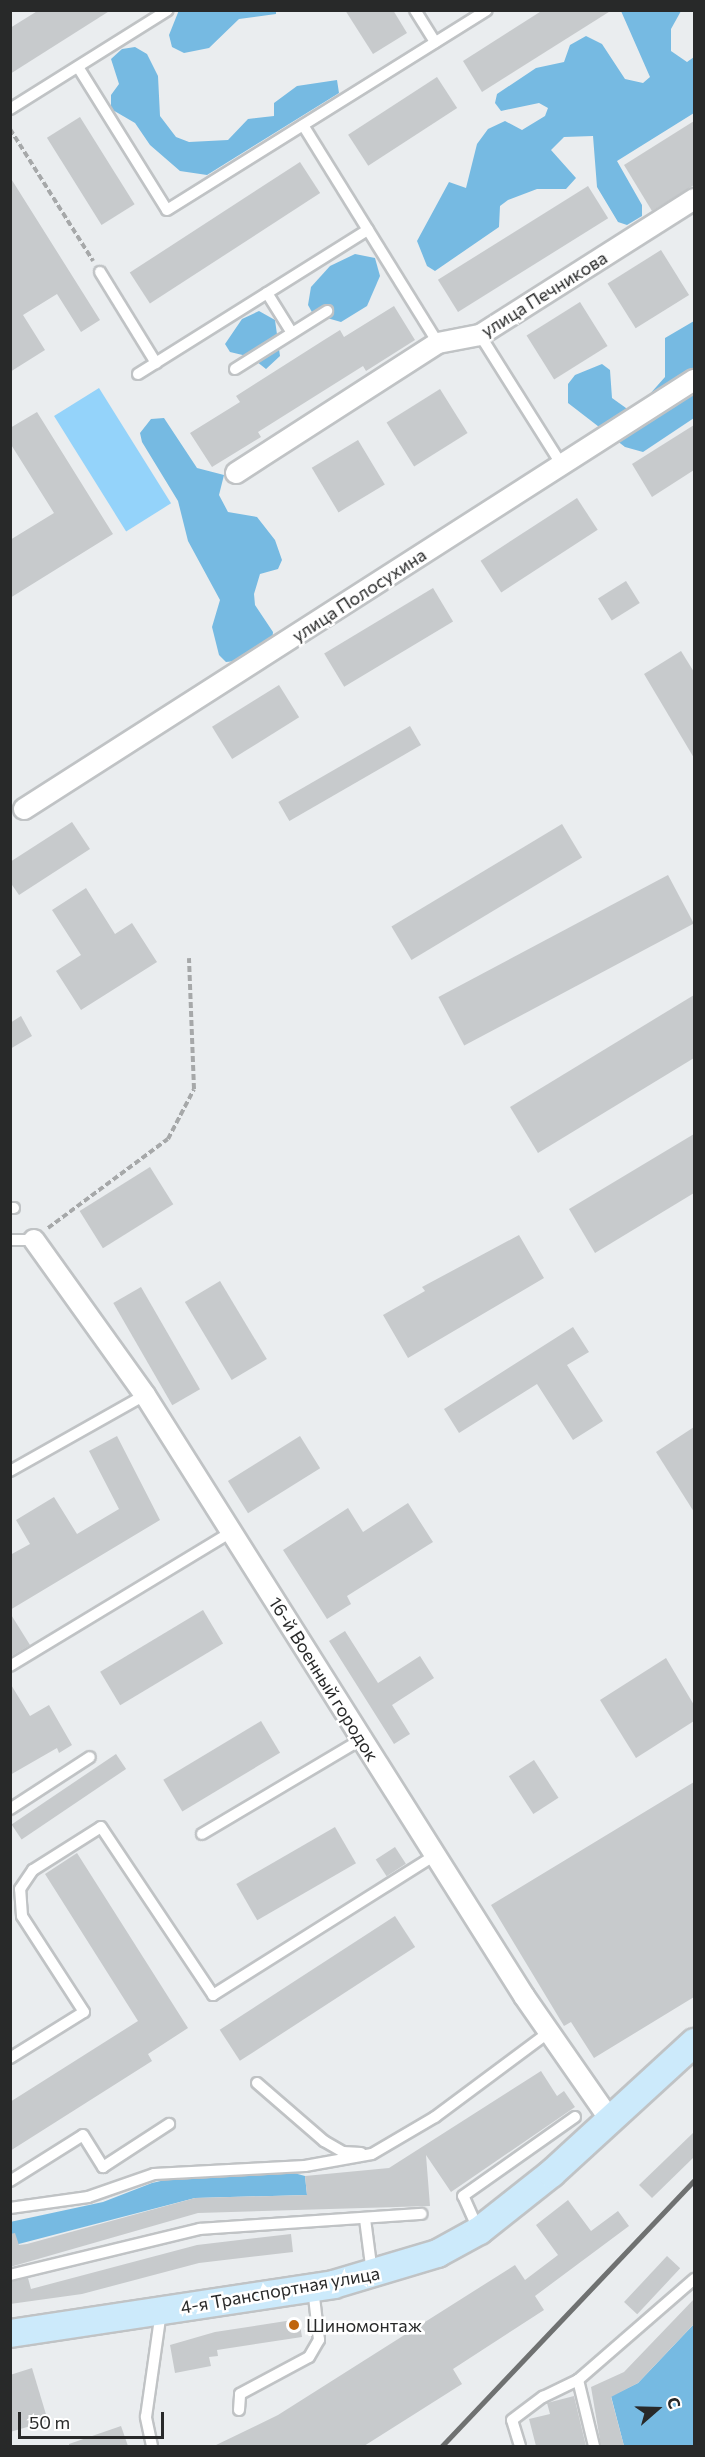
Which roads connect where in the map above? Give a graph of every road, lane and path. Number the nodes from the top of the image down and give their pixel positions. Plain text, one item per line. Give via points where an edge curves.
1 (168, 10) edge
2 (415, 10) edge
3 (488, 10) edge
4 (435, 42) junction
5 (78, 67) junction
6 (10, 109) edge
7 (303, 125) junction
8 (10, 129) edge
9 (694, 199) edge
10 (368, 230) junction
11 (100, 272) joint
12 (267, 293) junction
13 (327, 311) dead end
14 (292, 333) junction
15 (480, 335) junction
16 (438, 343) junction
17 (156, 363) junction
18 (235, 369) dead end
19 (138, 374) dead end
20 (694, 380) edge
21 (562, 465) junction
22 (236, 472) dead end
23 (24, 810) dead end
24 (189, 958) dead end
25 (10, 1240) edge
26 (34, 1240) junction
27 (145, 1395) junction
28 (10, 1471) edge
29 (231, 1532) junction
30 (10, 1666) edge
31 (362, 1739) junction
32 (90, 1757) dead end
33 (10, 1809) edge
34 (202, 1834) dead end
35 (435, 1855) junction
36 (549, 2032) junction
37 (694, 2042) edge
38 (10, 2058) edge
39 (257, 2083) dead end
40 (575, 2117) dead end
41 (611, 2121) junction
42 (169, 2124) dead end
43 (372, 2154) junction
44 (10, 2181) edge
45 (10, 2208) edge
46 (421, 2214) dead end
47 (365, 2219) junction
48 (479, 2230) junction
49 (10, 2275) edge
50 (373, 2276) junction
51 (694, 2279) edge
52 (313, 2287) junction
53 (160, 2310) junction
54 (10, 2333) edge
55 (578, 2380) junction
56 (239, 2410) dead end
57 (152, 2446) edge
58 (520, 2446) edge
59 (594, 2446) edge

1 - 5 lane
2 - 4 lane
3 - 4 lane
4 - 7 lane
5 - 6 lane
5 - 7 lane via 167,210
7 - 10 lane
8 - 11 path
9 - 15 street, улица Печникова
10 - 12 lane
10 - 16 lane
11 - 17 lane
12 - 14 lane
12 - 17 lane
13 - 14 lane
14 - 18 lane
15 - 16 street, улица Печникова
15 - 21 lane
16 - 22 street, улица Печникова
17 - 19 lane
20 - 21 street, улица Полосухина
21 - 23 street, улица Полосухина
24 - 26 path via 194,1089 168,1139
25 - 26 lane
26 - 27 street, 16-й Военный городок
27 - 28 lane
27 - 29 street, 16-й Военный городок
29 - 30 lane
29 - 31 street, 16-й Военный городок
31 - 34 lane
31 - 35 street, 16-й Военный городок
32 - 33 lane
35 - 36 street, 16-й Военный городок
35 - 38 lane via 213,1995 101,1827 33,1870 20,1889 22,1916 84,2012
36 - 41 street, 16-й Военный городок
36 - 43 lane via 435,2117
37 - 41 main road, 4-я Транспортная улица
39 - 43 lane via 324,2141 343,2152
40 - 48 lane via 463,2196
41 - 48 main road, 4-я Транспортная улица
42 - 44 lane via 103,2167 83,2135
43 - 45 lane via 305,2166 154,2174 88,2197
46 - 47 lane
47 - 49 lane via 200,2229
47 - 50 lane
48 - 50 main road, 4-я Транспортная улица via 437,2253
50 - 52 main road, 4-я Транспортная улица
51 - 55 lane
52 - 53 main road, 4-я Транспортная улица
52 - 56 lane via 319,2340 309,2357 240,2394
53 - 54 main road, 4-я Транспортная улица
53 - 57 lane via 146,2417
55 - 58 lane via 543,2397 512,2421
55 - 59 lane

